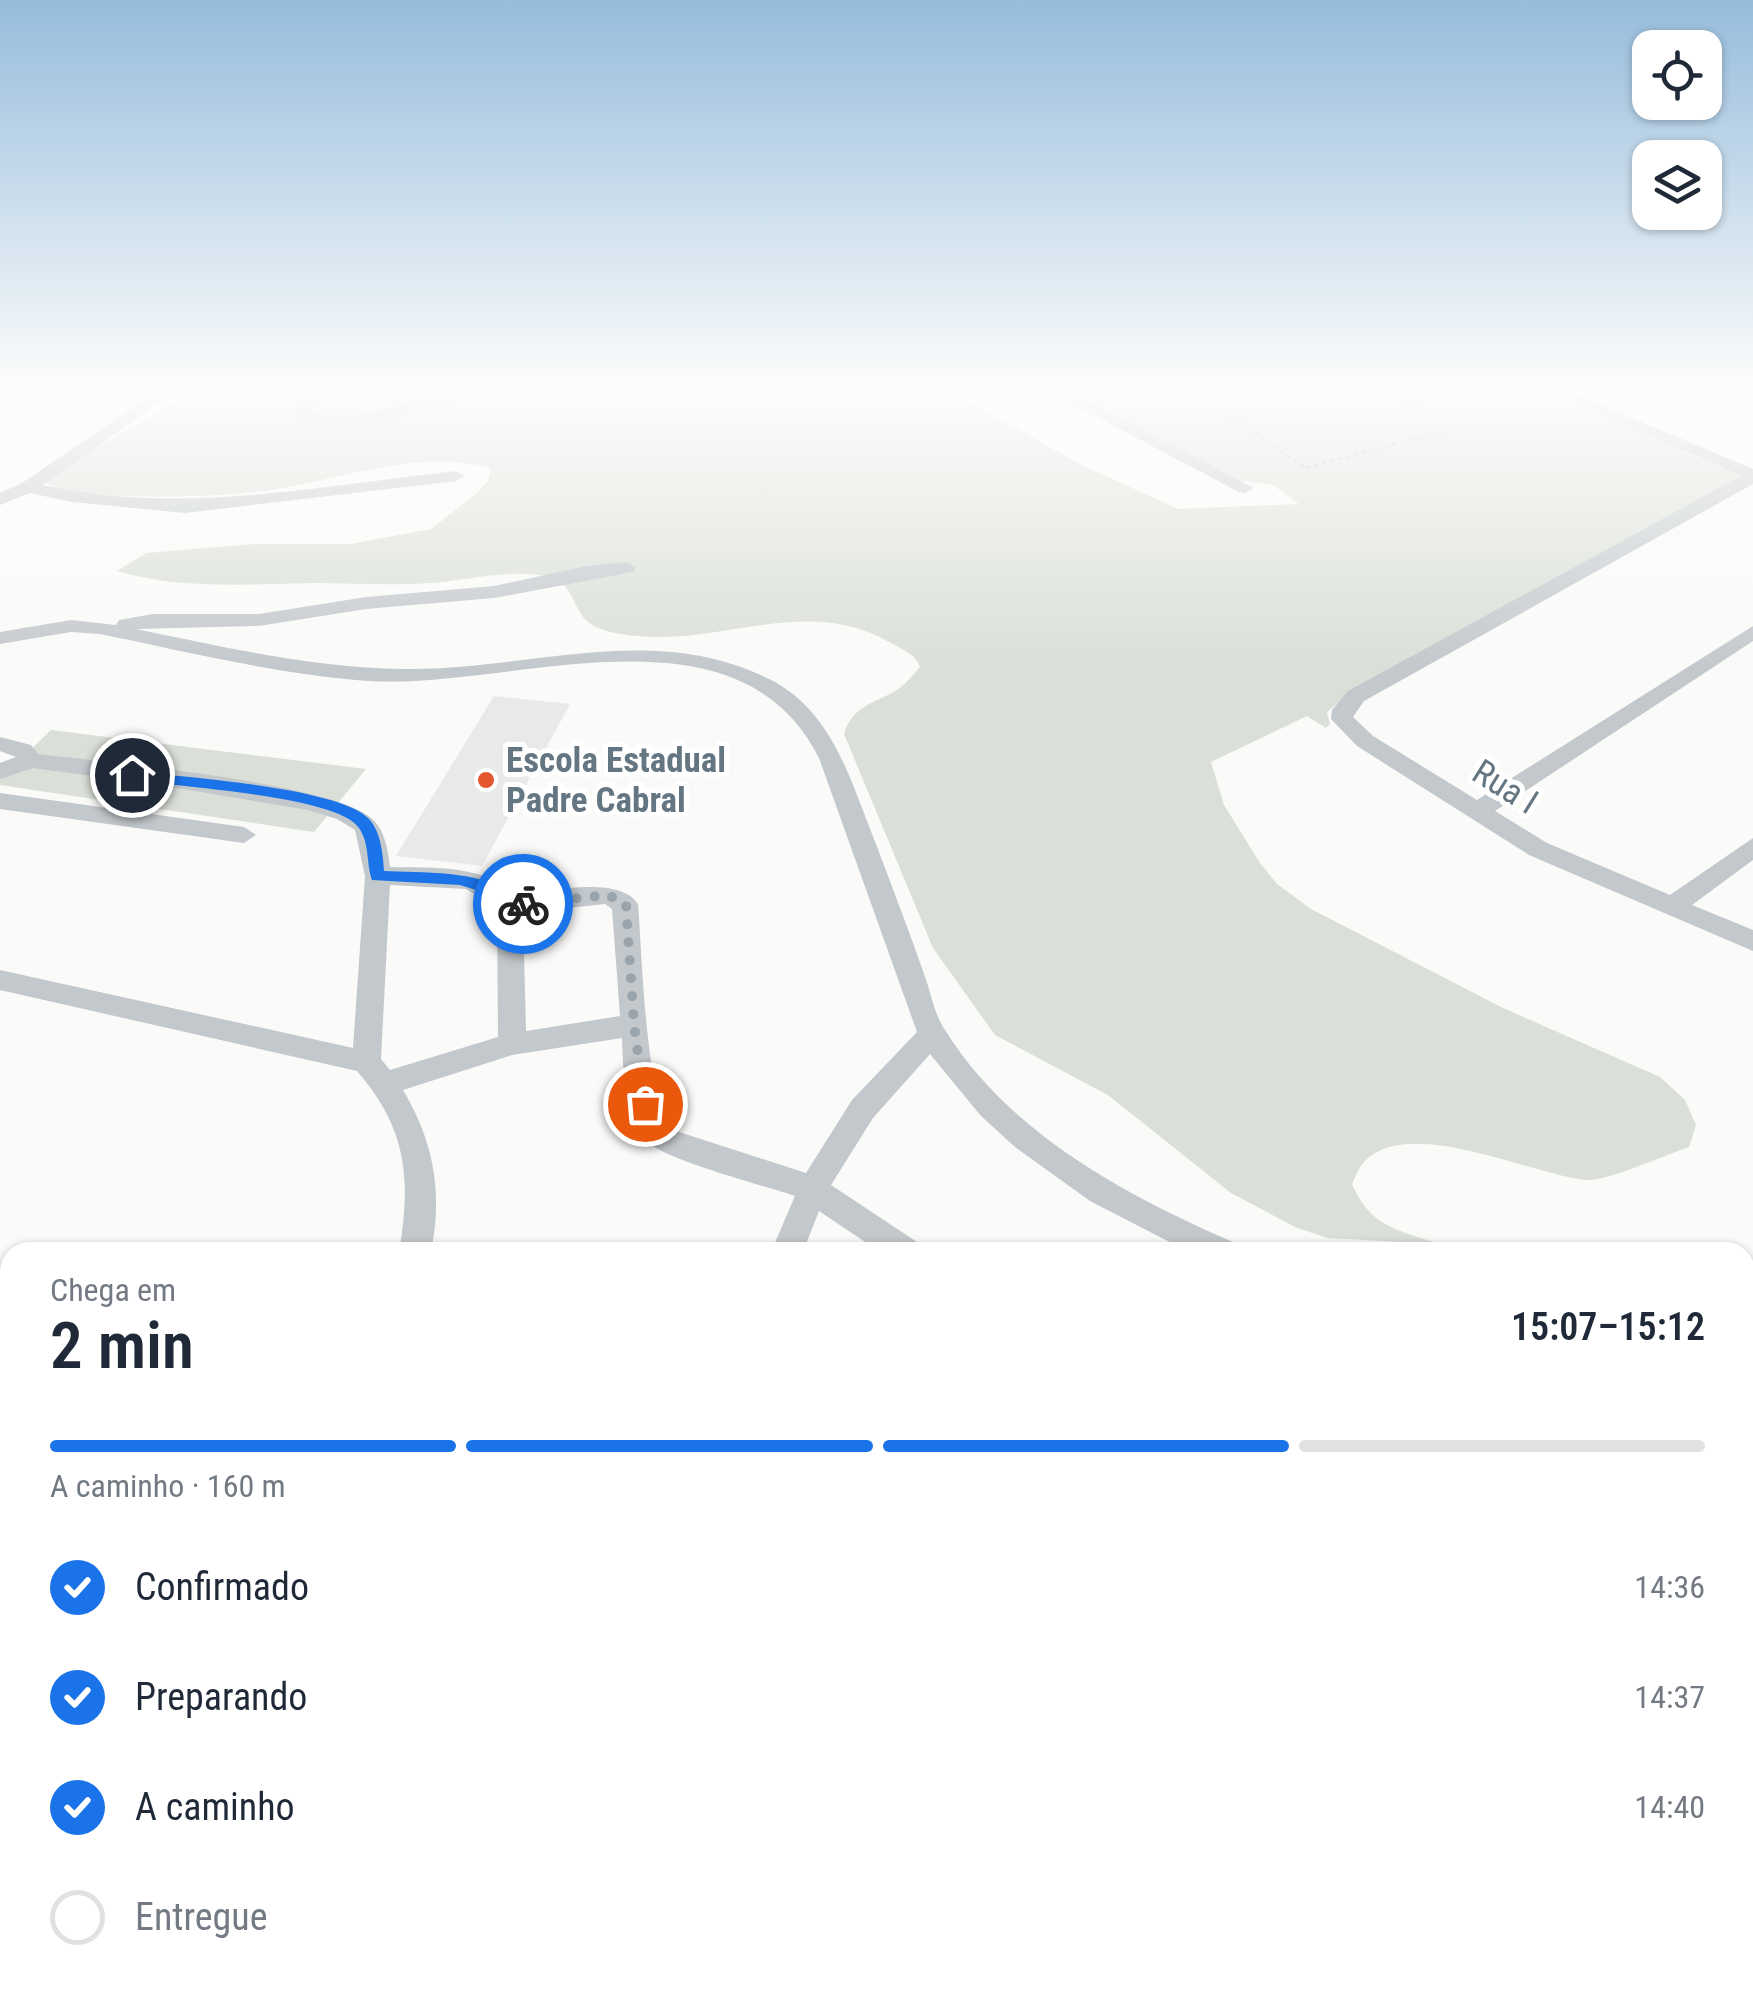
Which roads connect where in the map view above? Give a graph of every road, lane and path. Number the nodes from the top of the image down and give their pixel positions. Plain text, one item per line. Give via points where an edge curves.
1 (32, 484) edge
2 (384, 484) edge
3 (1237, 484) edge
4 (1739, 484) edge
5 (28, 487) junction
6 (1245, 488) dead end
7 (0, 500) edge
8 (626, 568) dead end
9 (100, 628) junction
10 (1753, 632) edge
11 (0, 638) edge
12 (0, 744) edge
13 (31, 760) junction
14 (0, 771) edge
15 (0, 801) edge
16 (1478, 810) junction
17 (244, 836) dead end
18 (1753, 846) edge
19 (378, 876) junction
20 (510, 905) junction
21 (1671, 907) junction
22 (1753, 941) edge
23 (0, 980) edge
24 (634, 1025) junction
25 (932, 1036) junction
26 (512, 1044) junction
27 (366, 1062) junction
28 (387, 1083) junction
29 (811, 1188) junction
30 (417, 1242) edge
31 (790, 1242) edge
32 (891, 1242) edge
33 (1202, 1242) edge

1 - 5 street
2 - 5 street via 185,506
3 - 6 street
4 - 16 street, Rua I via 1356,696 1342,710 1346,727
5 - 7 street
8 - 9 street via 494,592 366,602 259,620 153,620
9 - 11 street
9 - 25 street via 332,672 410,676 662,656 708,663 764,684 818,736
10 - 16 street
12 - 13 street via 23,750
13 - 14 street
13 - 19 street via 282,794 341,809 364,822
15 - 17 street
16 - 21 street, Rua I via 1538,849
18 - 21 street
19 - 20 street via 486,885
19 - 27 street
20 - 24 street via 608,895 626,904
20 - 26 street
21 - 22 street, Rua I
23 - 27 street
24 - 26 street
24 - 29 street via 650,1127 663,1139
25 - 29 street via 883,1080
25 - 33 street via 1015,1130 1103,1191
26 - 28 street
27 - 28 street
28 - 30 street via 408,1132 424,1199
29 - 31 street
29 - 32 street

